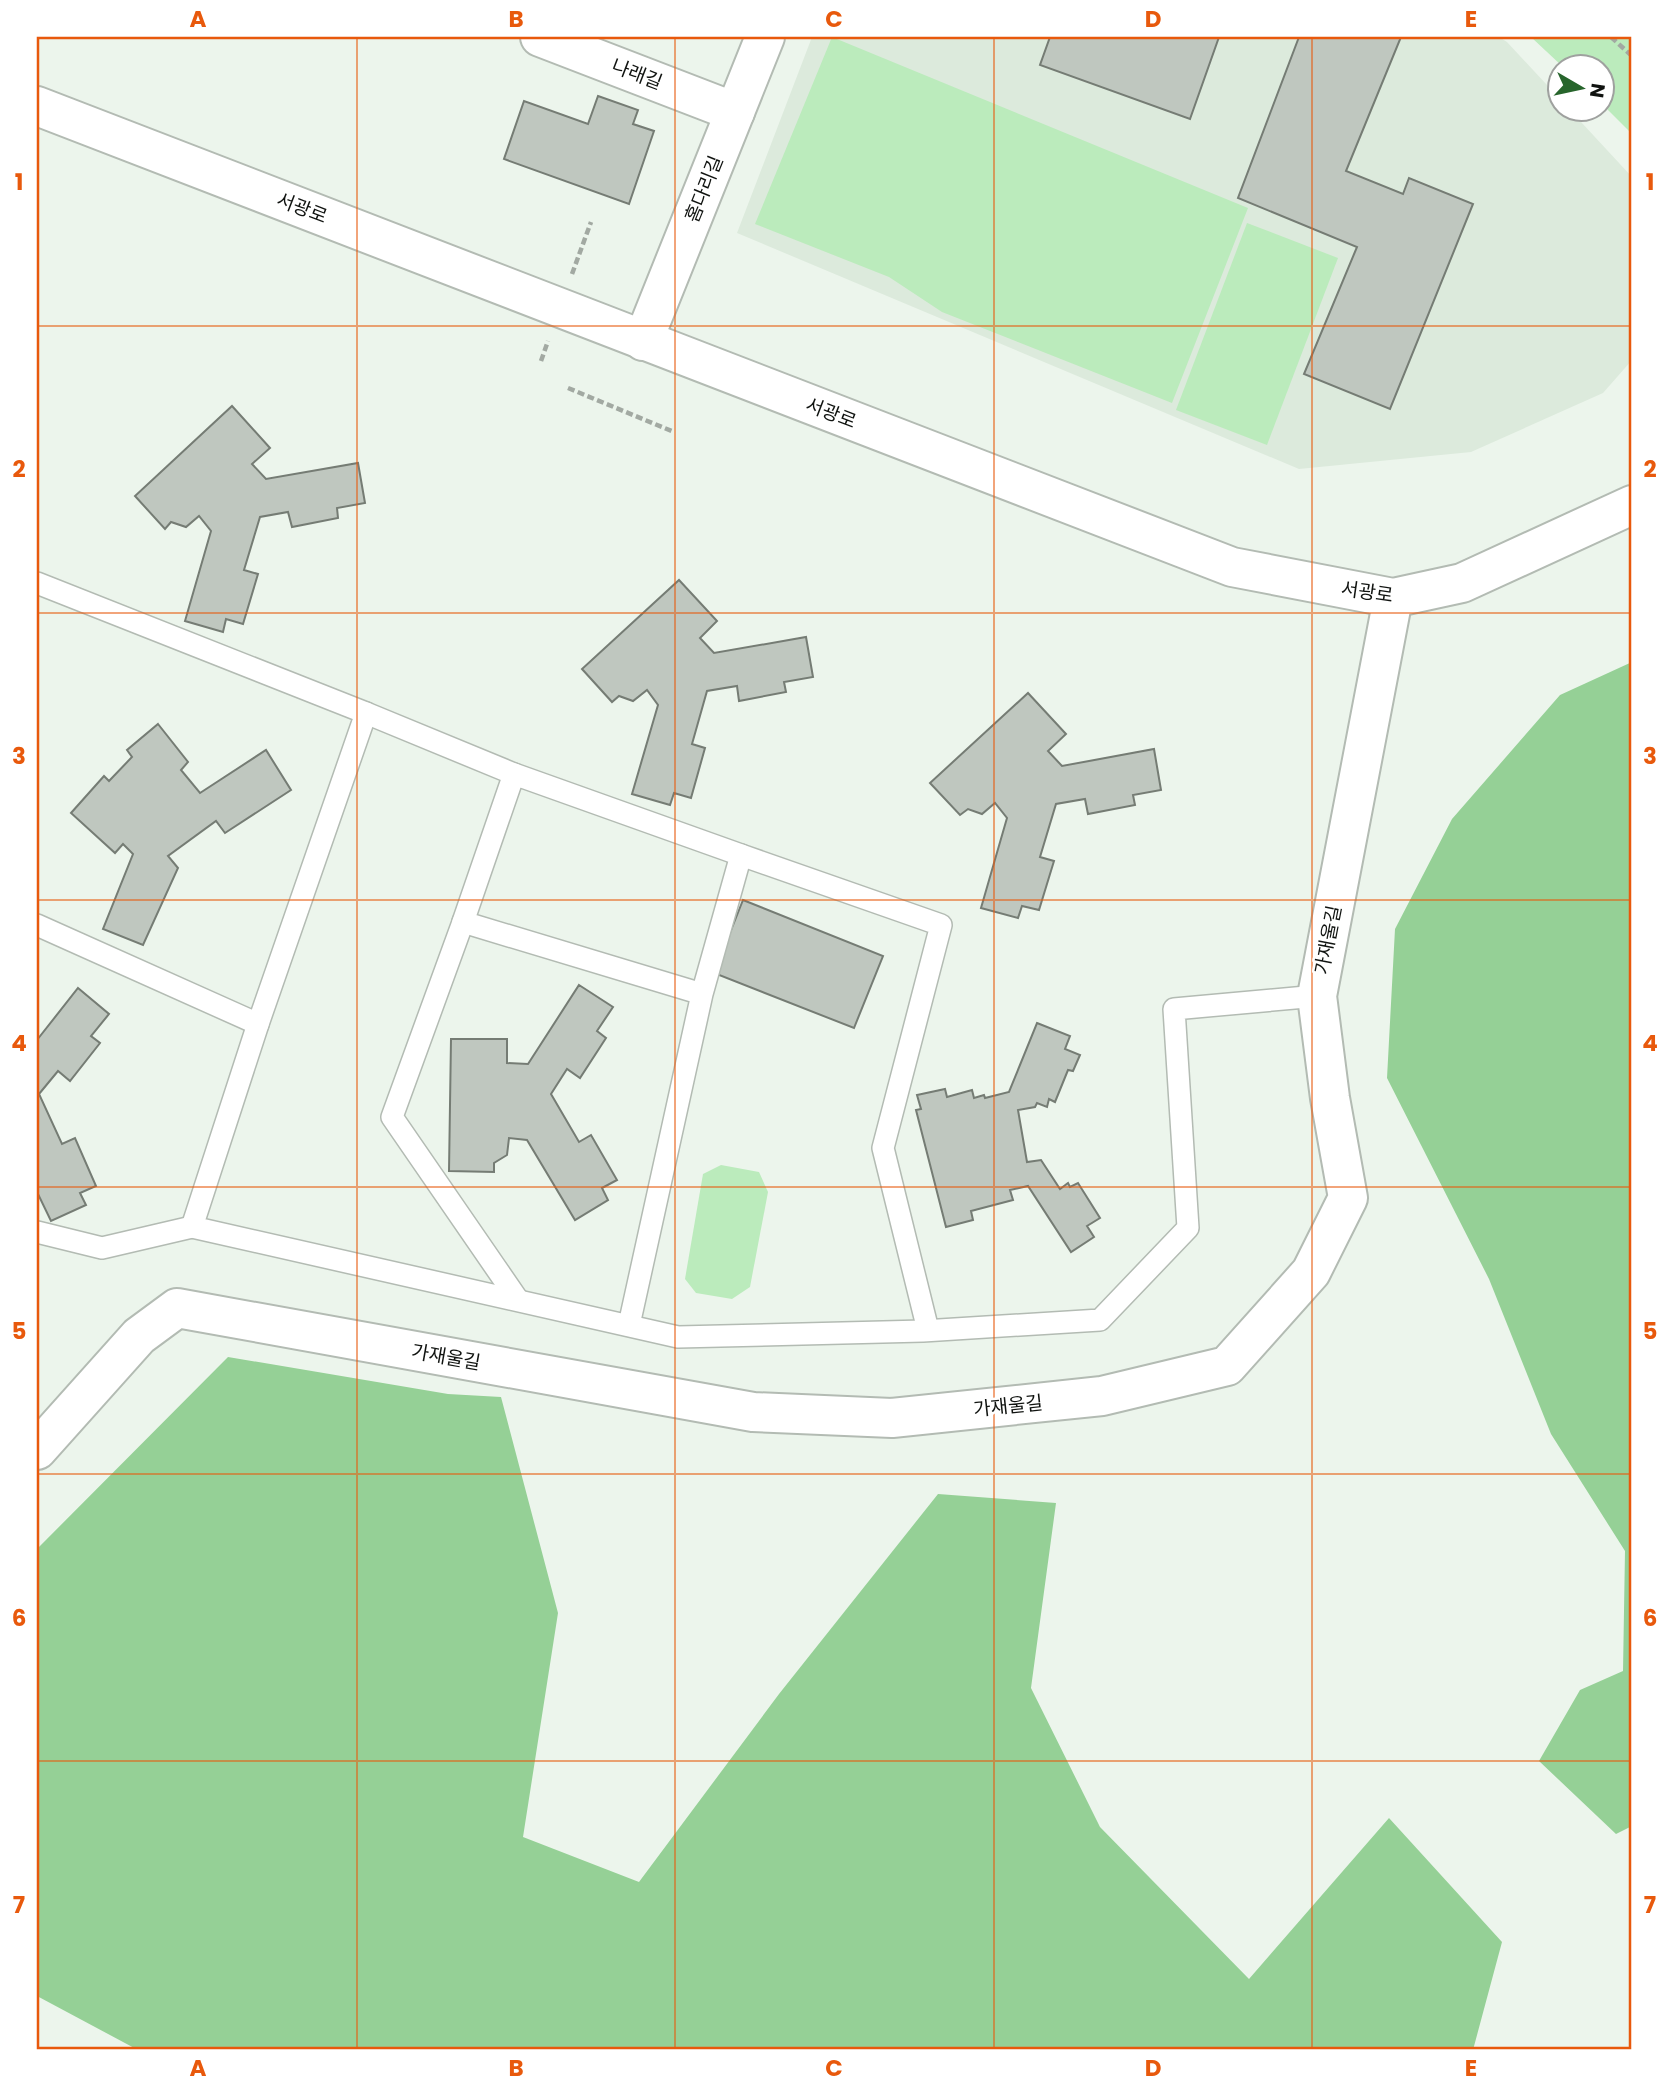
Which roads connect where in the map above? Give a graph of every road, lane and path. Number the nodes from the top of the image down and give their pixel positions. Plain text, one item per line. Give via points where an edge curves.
1 (540, 37) edge
2 (765, 37) edge
3 (1611, 37) edge
4 (1632, 56) edge
5 (37, 106) edge
6 (735, 112) junction
7 (643, 341) junction
8 (568, 388) dead end
9 (674, 432) dead end
10 (1632, 505) edge
11 (37, 583) edge
12 (1393, 598) junction
13 (366, 713) junction
14 (514, 774) junction
15 (741, 855) junction
16 (463, 922) junction
17 (37, 925) edge
18 (702, 994) junction
19 (1317, 996) junction
20 (258, 1024) junction
21 (192, 1227) junction
22 (37, 1232) edge
23 (517, 1300) junction
24 (629, 1325) junction
25 (928, 1330) junction
26 (37, 1450) edge

1 - 6 street, 나래길
2 - 6 street, 홈다리길
3 - 4 path
5 - 7 street, 서광로
6 - 7 street, 홈다리길
7 - 12 street, 서광로 via 1232,567
8 - 9 path
10 - 12 street, 서광로 via 1462,583
11 - 13 lane
12 - 19 street, 가재울길
13 - 14 lane
13 - 20 lane
14 - 15 lane
14 - 16 lane
15 - 18 lane
15 - 25 lane via 941,925 883,1148
16 - 18 lane
16 - 23 lane via 392,1117
17 - 20 lane
18 - 24 lane
19 - 25 lane via 1174,1009 1188,1228 1100,1320
19 - 26 street, 가재울길 via 1348,1198 1311,1272 1227,1366 1102,1396 892,1418 753,1412 177,1308 139,1336
20 - 21 lane
21 - 22 lane via 102,1248
21 - 23 lane
23 - 24 lane
24 - 25 lane via 678,1337

